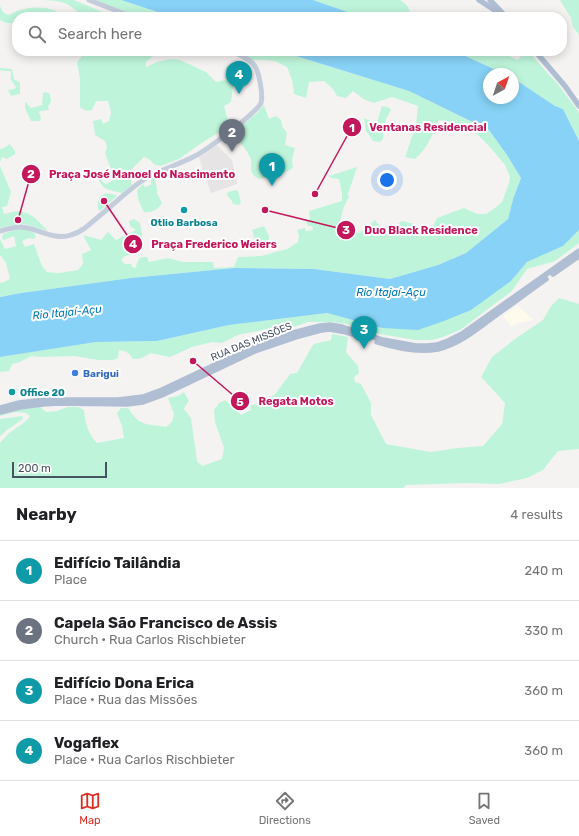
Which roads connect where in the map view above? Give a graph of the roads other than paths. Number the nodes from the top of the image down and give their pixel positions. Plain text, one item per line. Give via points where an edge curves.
1 (89, 0) edge
2 (479, 0) edge
3 (490, 0) edge
4 (120, 12) edge
5 (496, 12) edge
6 (501, 12) edge
7 (242, 56) edge
8 (539, 56) edge
9 (543, 56) edge
10 (579, 104) edge
11 (0, 231) edge
12 (579, 251) edge
13 (579, 256) edge
14 (0, 408) edge
15 (0, 412) edge

1 - 4 street
2 - 5 main road
3 - 6 main road
7 - 11 street via 256,66 261,87 261,102 247,117 203,152 140,182 78,233 63,237 53,236 21,227
8 - 10 main road
9 - 10 main road via 568,84
12 - 14 main road, RUA DAS MISSÕES via 462,334 442,343 427,346 410,345 383,340 342,326 320,326 253,347 143,397 118,400 45,400
13 - 15 main road, RUA DAS MISSÕES via 465,337 440,348 401,348 346,332 325,330 261,349 143,402 42,404

